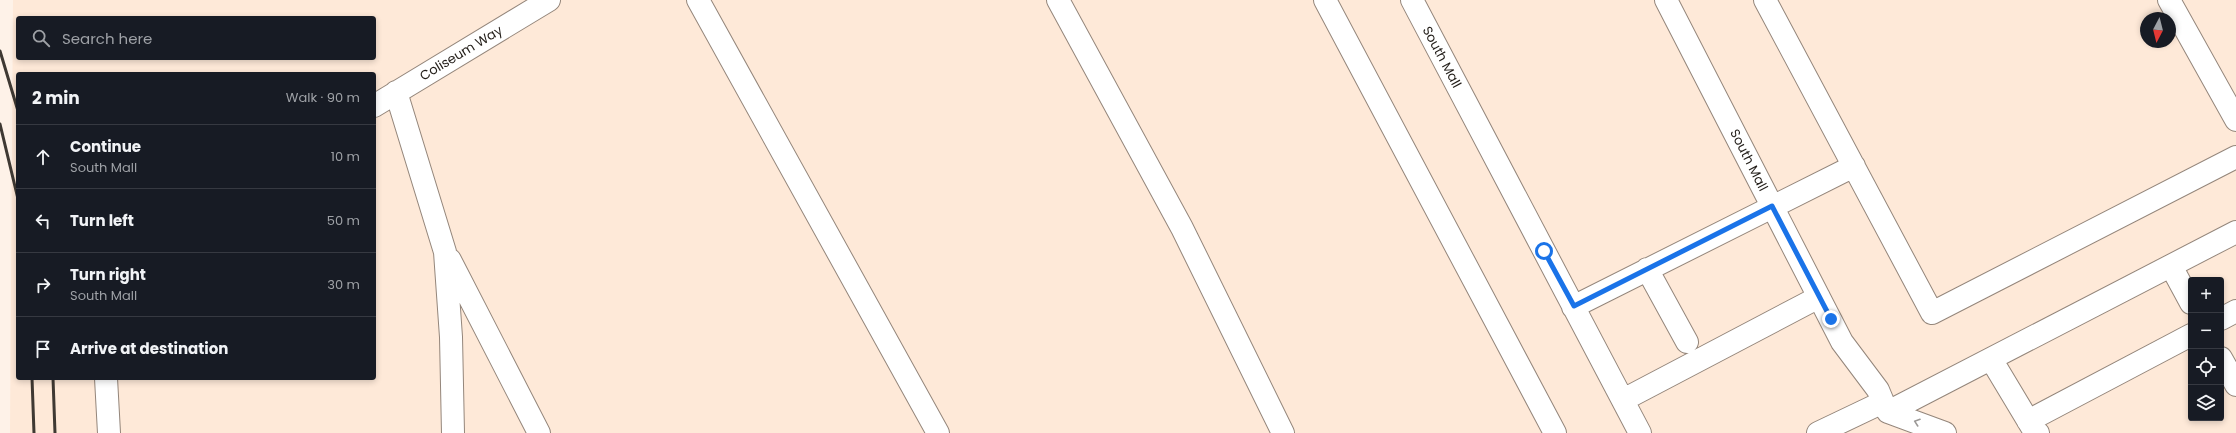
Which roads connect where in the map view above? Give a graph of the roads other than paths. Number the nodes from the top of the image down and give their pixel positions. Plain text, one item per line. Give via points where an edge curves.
1 (549, 0) edge
2 (698, 0) edge
3 (1058, 0) edge
4 (1325, 0) edge
5 (1412, 0) edge
6 (1666, 0) edge
7 (1765, 0) edge
8 (2169, 0) edge
9 (396, 92) junction
10 (376, 105) edge
11 (2236, 120) edge
12 (2236, 157) edge
13 (1854, 166) junction
14 (1772, 206) junction
15 (2236, 232) edge
16 (445, 252) junction
17 (2171, 266) junction
18 (1647, 269) junction
19 (1819, 297) junction
20 (2188, 297) edge
21 (1574, 306) junction
22 (2236, 311) edge
23 (2224, 317) edge
24 (2188, 337) edge
25 (1687, 342) dead end
26 (1991, 359) junction
27 (2224, 363) edge
28 (106, 380) edge
29 (2236, 385) edge
30 (1623, 400) junction
31 (1886, 407) junction
32 (2033, 427) edge
33 (109, 433) edge
34 (454, 433) edge
35 (539, 433) edge
36 (938, 433) edge
37 (1283, 433) edge
38 (1555, 433) edge
39 (1640, 433) edge
40 (1818, 433) edge
41 (1945, 433) edge

1 - 9 lane, Coliseum Way
2 - 36 lane
3 - 37 lane via 1182,228
4 - 38 lane
5 - 21 lane, South Mall
6 - 14 lane, South Mall
7 - 13 lane
8 - 11 lane
9 - 10 lane, Coliseum Way
9 - 16 lane
12 - 13 lane via 1932,313
13 - 14 lane
14 - 18 lane
14 - 19 lane, South Mall
15 - 17 lane
16 - 34 lane
16 - 35 lane
17 - 20 lane
17 - 26 lane
18 - 21 lane
18 - 25 lane
19 - 30 lane
19 - 31 lane, South Mall via 1842,342 1878,390
21 - 30 lane, South Mall
22 - 23 lane
24 - 32 lane
26 - 31 lane
26 - 32 lane
27 - 29 lane
28 - 33 lane
30 - 39 lane, South Mall
31 - 40 lane
41 -> 31 lane

